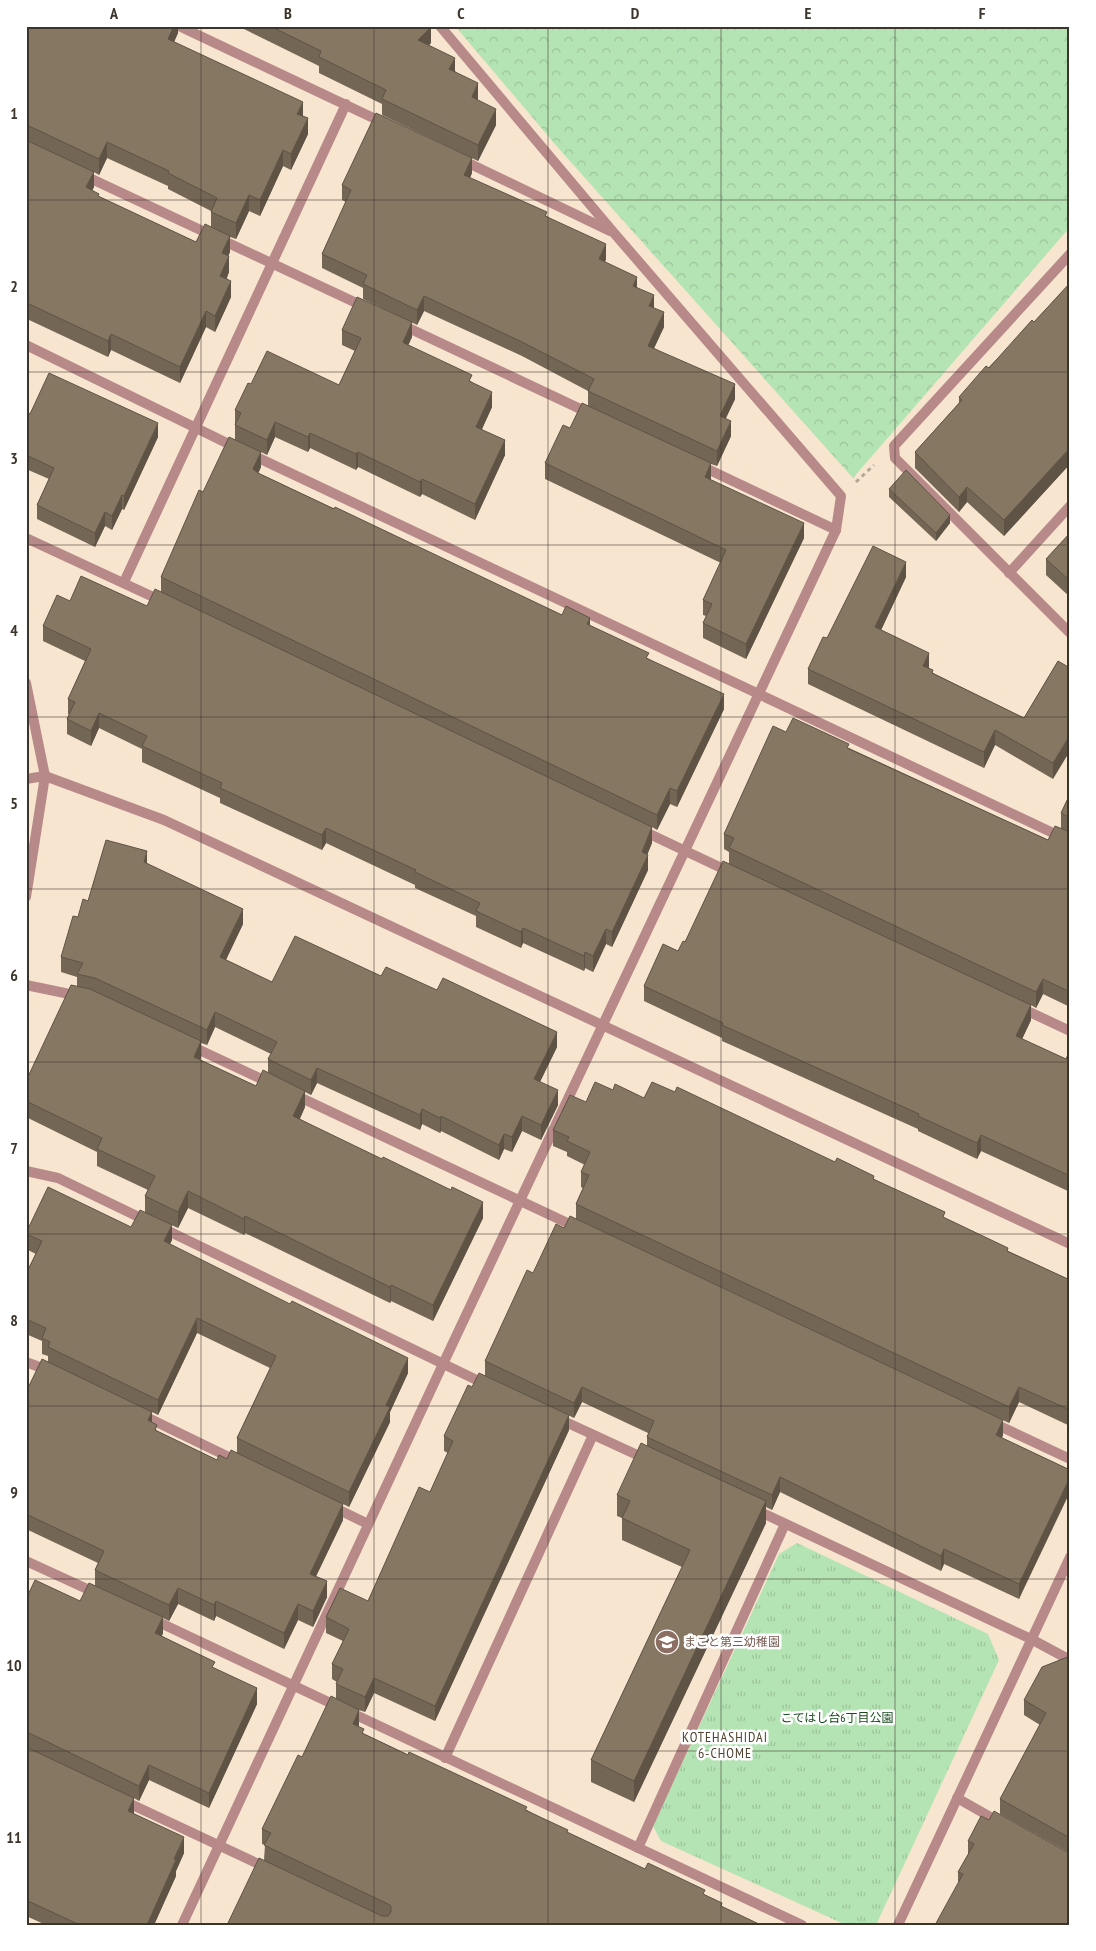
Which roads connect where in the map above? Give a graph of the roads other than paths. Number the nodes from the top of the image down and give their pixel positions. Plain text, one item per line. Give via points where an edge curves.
1 (179, 26) edge
2 (440, 26) edge
3 (346, 104) junction
4 (400, 130) edge
5 (453, 156) edge
6 (70, 169) edge
7 (614, 233) junction
8 (1070, 254) edge
9 (272, 263) junction
10 (26, 345) edge
11 (603, 420) edge
12 (196, 428) junction
13 (693, 462) edge
14 (1070, 506) edge
15 (836, 530) junction
16 (26, 538) edge
17 (1009, 572) junction
18 (124, 582) junction
19 (177, 608) edge
20 (1070, 633) edge
21 (26, 683) edge
22 (758, 693) junction
23 (44, 776) junction
24 (26, 779) edge
25 (632, 825) edge
26 (1070, 841) edge
27 (685, 851) junction
28 (739, 876) edge
29 (26, 897) edge
30 (26, 985) edge
31 (92, 999) edge
32 (1007, 1002) edge
33 (603, 1026) junction
34 (1070, 1031) edge
35 (181, 1041) edge
36 (26, 1171) edge
37 (520, 1201) junction
38 (592, 1235) edge
39 (1070, 1244) edge
40 (26, 1362) edge
41 (443, 1364) junction
42 (58, 1375) edge
43 (496, 1389) edge
44 (129, 1409) edge
45 (549, 1414) edge
46 (980, 1417) edge
47 (593, 1435) junction
48 (1070, 1459) edge
49 (654, 1463) edge
50 (244, 1465) edge
51 (324, 1503) edge
52 (742, 1504) edge
53 (368, 1524) junction
54 (785, 1524) junction
55 (1070, 1557) edge
56 (26, 1561) edge
57 (107, 1598) edge
58 (142, 1615) edge
59 (1031, 1639) junction
60 (1070, 1660) edge
61 (294, 1685) junction
62 (445, 1758) junction
63 (114, 1796) edge
64 (957, 1798) junction
65 (1009, 1828) edge
66 (220, 1846) junction
67 (638, 1848) junction
68 (281, 1875) edge
69 (182, 1925) edge
70 (802, 1925) edge
71 (898, 1925) edge

1 - 3 street
2 - 7 street
3 - 4 street
3 - 9 street
5 - 7 street
6 - 9 street
7 - 15 street via 841,496
8 - 17 street via 894,446 895,458
9 - 11 street
9 - 12 street
10 - 12 street
12 - 18 street
12 - 22 street
13 - 15 street
14 - 17 street
15 - 22 street
16 - 18 street
17 - 20 street
18 - 19 street
21 - 23 street
22 - 26 street
22 - 27 street
23 - 24 street
23 - 29 street
23 - 33 street via 164,820
25 - 27 street
27 - 28 street
27 - 33 street
30 - 31 street
32 - 34 street
33 - 37 street
33 - 39 street
35 - 37 street
36 - 41 street via 58,1178
37 - 38 street
37 - 41 street
40 - 42 street
41 - 43 street
41 - 53 street
44 - 50 street
45 - 47 street
46 - 48 street
47 - 49 street
47 - 62 street
51 - 53 street
52 - 54 street
53 - 61 street
54 - 59 street
54 - 67 street
55 - 59 street
56 - 57 street
58 - 61 street
59 - 60 street
59 - 64 street
61 - 62 street
61 - 66 street
62 - 67 street
63 - 66 street
64 - 65 street
64 - 71 street
66 - 68 street
66 - 69 street
67 - 70 street

